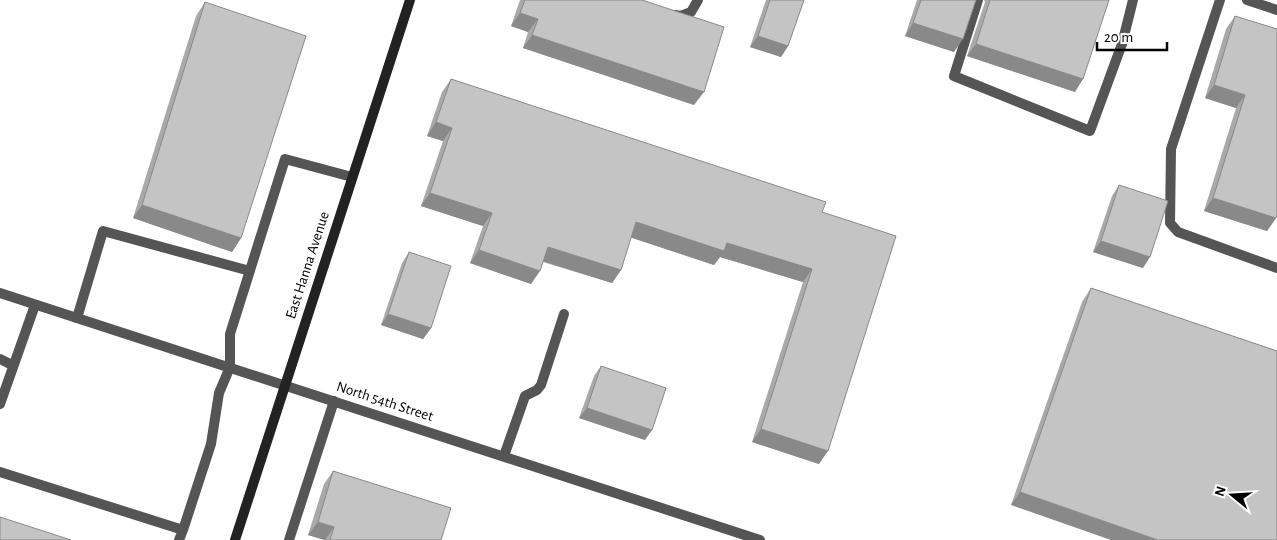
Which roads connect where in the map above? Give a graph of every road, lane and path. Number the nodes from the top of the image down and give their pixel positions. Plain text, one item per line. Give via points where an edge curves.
1 (410, 0) edge
2 (698, 0) edge
3 (978, 0) edge
4 (1133, 0) edge
5 (1220, 0) edge
6 (1247, 0) edge
7 (1277, 10) edge
8 (663, 11) edge
9 (352, 178) junction
10 (1277, 268) edge
11 (250, 271) junction
12 (0, 294) edge
13 (35, 304) junction
14 (564, 314) dead end
15 (77, 318) junction
16 (0, 359) edge
17 (12, 365) junction
18 (230, 367) junction
19 (284, 384) junction
20 (334, 401) junction
21 (0, 404) edge
22 (504, 456) junction
23 (0, 472) edge
24 (181, 535) edge
25 (235, 540) edge
26 (289, 540) edge
27 (760, 540) edge

1 - 9 street, East Hanna Avenue
2 - 8 street via 691,12 681,16
3 - 4 street via 954,76 1090,130 1122,44
5 - 10 street via 1171,149 1170,223 1178,232
6 - 7 street
9 - 11 street via 284,159
9 - 19 street, East Hanna Avenue
11 - 15 street via 103,231
11 - 18 street via 230,334
12 - 13 street, North 54th Street
13 - 15 street, North 54th Street
13 - 17 street
14 - 22 street via 541,385 525,396
15 - 18 street, North 54th Street
16 - 17 street
17 - 21 street
18 - 19 street, North 54th Street
18 - 24 street via 219,394 211,444
19 - 20 street, North 54th Street
19 - 25 street, East Hanna Avenue
20 - 22 street, North 54th Street
20 - 26 street
22 - 27 street, North 54th Street
23 - 24 street

